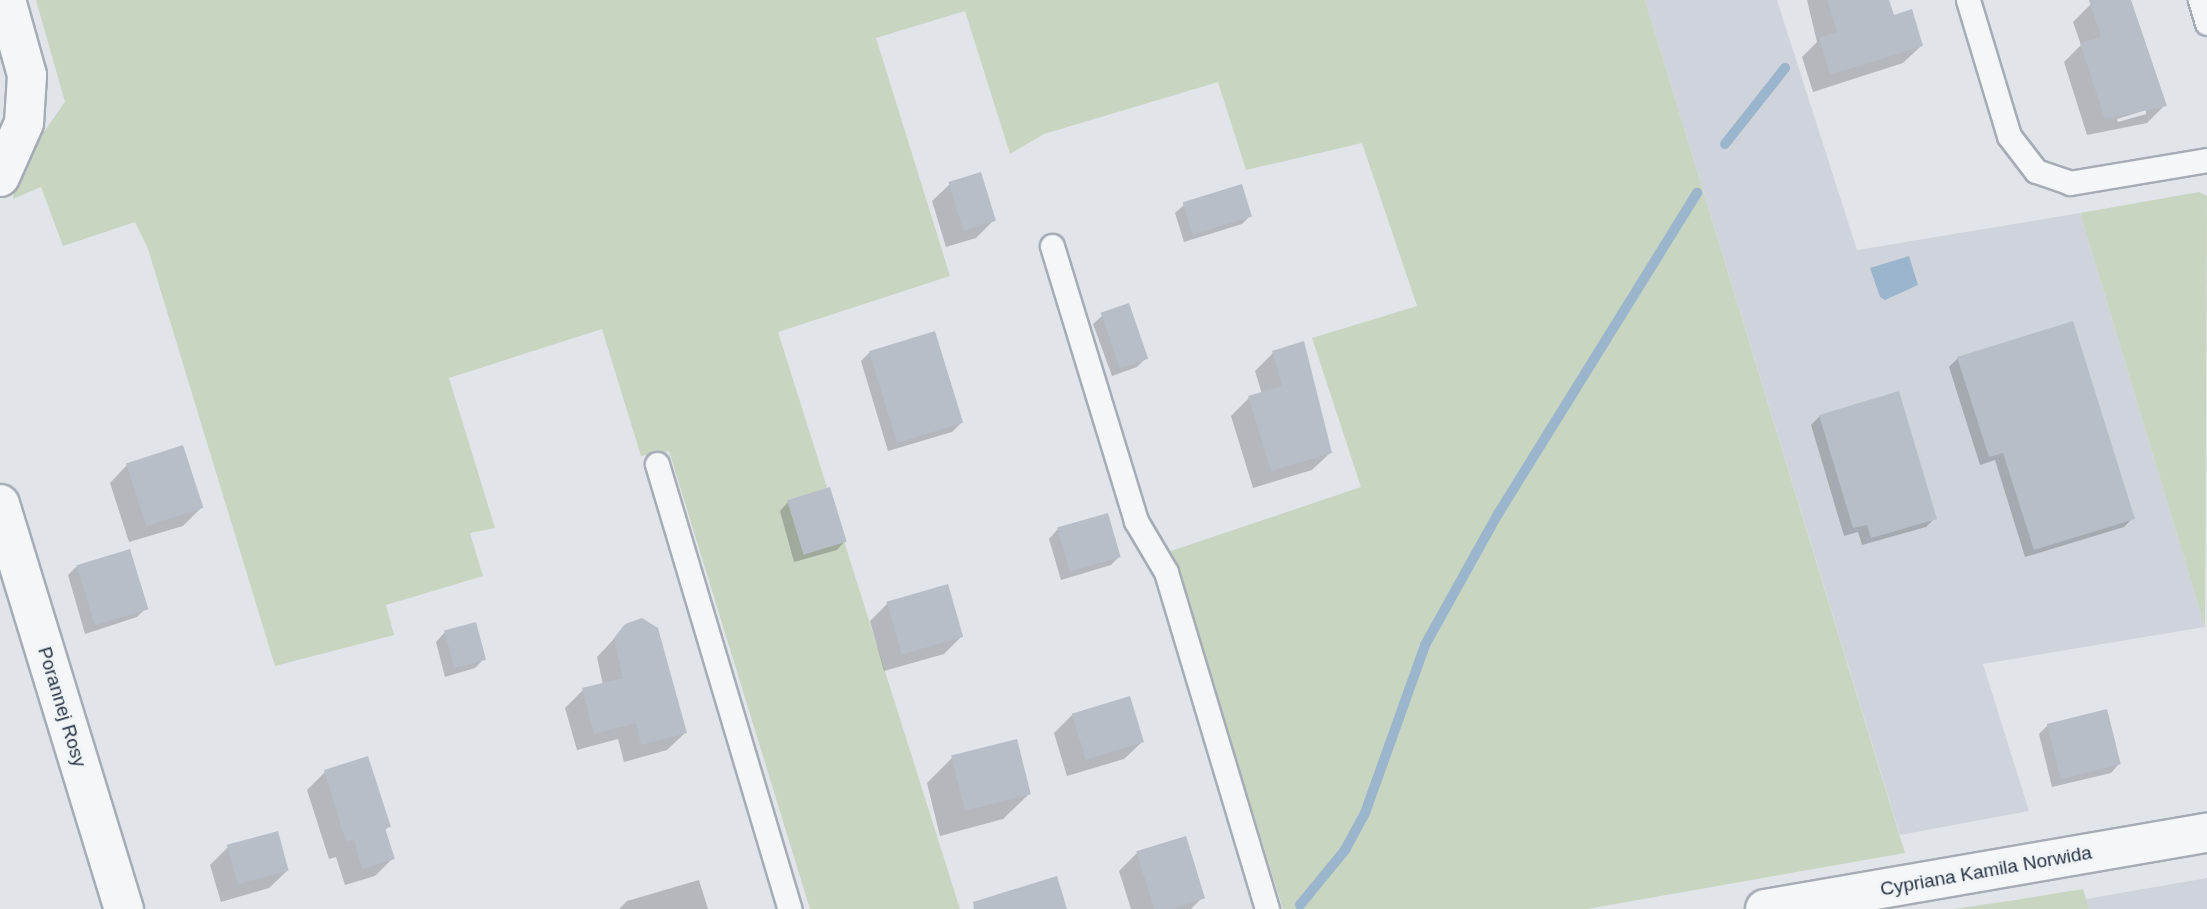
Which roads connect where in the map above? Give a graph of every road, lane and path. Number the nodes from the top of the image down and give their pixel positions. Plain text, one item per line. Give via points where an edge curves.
1 (6, 0) edge
2 (1968, 0) edge
3 (2200, 0) edge
4 (2207, 23) edge
5 (2207, 160) edge
6 (0, 177) edge
7 (1052, 246) dead end
8 (657, 464) dead end
9 (0, 504) edge
10 (2207, 833) edge
11 (124, 909) edge
12 (790, 909) edge
13 (1267, 909) edge
14 (1765, 909) edge

1 - 6 street via 27,75 24,123
2 - 5 lane via 2010,136 2036,170 2070,183
3 - 4 lane
7 - 13 lane via 1136,521 1166,572
8 - 12 lane
9 - 11 street, Porannej Rosy
10 - 14 street, Cypriana Kamila Norwida

